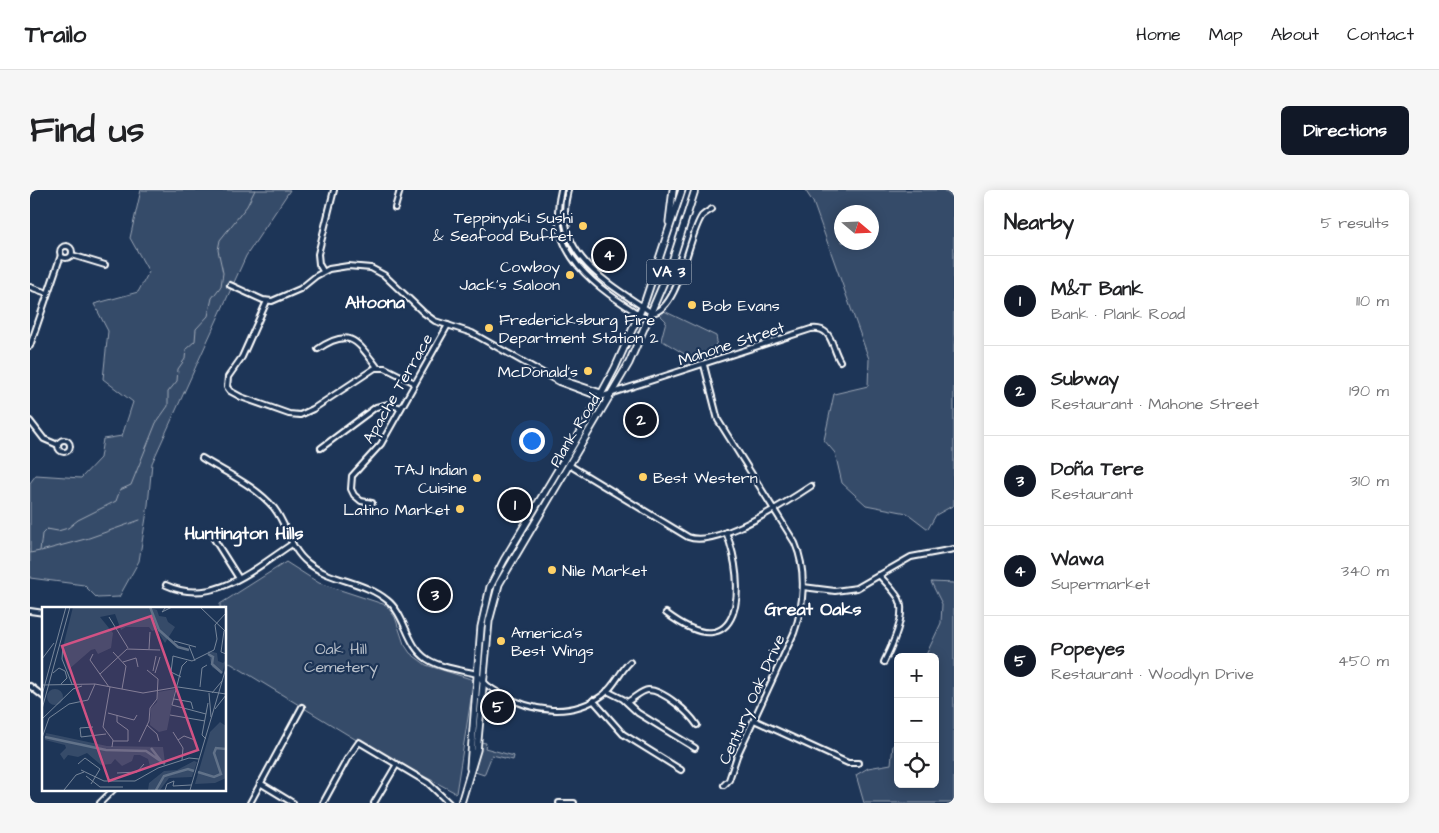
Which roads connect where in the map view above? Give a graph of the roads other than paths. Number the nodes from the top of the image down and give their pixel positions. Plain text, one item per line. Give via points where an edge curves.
1 (334, 190) edge
2 (400, 190) edge
3 (561, 190) edge
4 (568, 190) edge
5 (673, 190) edge
6 (682, 190) edge
7 (695, 190) edge
8 (395, 208) dead end
9 (712, 209) dead end
10 (668, 233) junction
11 (61, 255) junction
12 (72, 255) junction
13 (105, 265) dead end
14 (323, 271) junction
15 (230, 285) dead end
16 (30, 287) edge
17 (48, 293) junction
18 (267, 301) junction
19 (642, 307) junction
20 (652, 313) junction
21 (639, 314) junction
22 (648, 320) junction
23 (448, 325) junction
24 (30, 346) edge
25 (318, 349) dead end
26 (840, 362) dead end
27 (704, 365) junction
28 (376, 367) junction
29 (415, 383) junction
30 (601, 395) junction
31 (612, 395) junction
32 (402, 408) junction
33 (30, 421) edge
34 (58, 445) dead end
35 (321, 448) dead end
36 (202, 458) dead end
37 (569, 465) junction
38 (554, 476) junction
39 (811, 486) dead end
40 (555, 488) junction
41 (543, 494) junction
42 (372, 504) dead end
43 (542, 509) junction
44 (774, 509) junction
45 (726, 532) junction
46 (214, 539) dead end
47 (292, 544) junction
48 (954, 549) edge
49 (879, 575) junction
50 (238, 577) junction
51 (166, 585) dead end
52 (803, 587) junction
53 (666, 613) dead end
54 (630, 662) dead end
55 (884, 662) dead end
56 (477, 674) junction
57 (483, 684) junction
58 (30, 686) edge
59 (607, 691) junction
60 (42, 695) edge
61 (593, 700) junction
62 (627, 702) junction
63 (302, 707) dead end
64 (754, 720) junction
65 (697, 726) dead end
66 (695, 748) dead end
67 (858, 762) dead end
68 (397, 764) junction
69 (681, 770) dead end
70 (470, 773) junction
71 (260, 783) junction
72 (724, 785) dead end
73 (113, 790) edge
74 (100, 803) edge
75 (250, 803) edge
76 (293, 803) edge
77 (323, 803) edge
78 (374, 803) edge
79 (450, 803) edge
80 (461, 803) edge
81 (559, 803) edge
82 (574, 803) edge

1 - 14 street via 318,254
2 - 8 street
3 - 21 street via 558,205 560,227 570,256 597,286
4 - 19 street via 565,217 575,249 594,272
5 - 10 highway
6 - 10 highway, Plank Road / VA 3
7 - 20 highway, Plank Road / VA 3
9 - 20 street via 701,217 682,273 667,302 661,310
10 - 19 highway, Plank Road / VA 3
11 - 12 street via 66,258
11 - 12 street via 66,246
11 - 17 street
12 - 13 street
14 - 18 street via 300,289
14 - 23 street via 348,266 371,268 384,275 430,318
15 - 18 street
16 - 17 street
17 - 24 street
18 - 28 street via 242,357 228,377 228,387 235,395 300,415
19 - 20 street
19 - 21 highway, Plank Road / VA 3
20 - 22 highway, Plank Road / VA 3
21 - 22 street
21 - 30 highway, Plank Road / VA 3
22 - 31 highway, Plank Road / VA 3
23 - 29 street, Apache Terrace
23 - 30 street via 472,333 559,382
25 - 28 street via 336,338 348,338 360,346
26 - 27 street, Mahone Street via 828,333 816,329
27 - 31 street, Mahone Street
27 - 44 street, Century Oak Drive via 718,420
28 - 29 street via 388,369
29 - 32 street, Apache Terrace
30 - 31 street, Mahone Street
30 - 38 highway, Plank Road / VA 3
31 - 37 highway, Plank Road / VA 3
32 - 35 street via 389,404 376,407
32 - 42 street, Apache Terrace via 377,450 352,476 354,495
33 - 34 street via 44,439
36 - 47 street via 270,503
37 - 40 highway, Plank Road / VA 3
37 - 45 street via 688,537 702,540
38 - 40 highway
38 - 41 highway, Plank Road / VA 3
39 - 44 street
40 - 43 highway, Plank Road / VA 3
41 - 43 highway via 546,497
41 - 56 highway, Plank Road / VA 3 via 490,587 482,620
43 - 57 highway, Plank Road / VA 3 via 497,589 489,621
44 - 45 street
44 - 52 street, Century Oak Drive via 798,551
45 - 53 street via 734,556 738,588 738,598 728,622 722,628 705,633
46 - 50 street
47 - 50 street
47 - 56 street via 311,565 388,600 415,647 425,658
48 - 49 street via 911,557
49 - 52 street via 857,588 835,591
49 - 55 street via 900,601 901,611 900,623
50 - 51 street via 202,593
52 - 64 street, Century Oak Drive via 794,634
54 - 59 street
56 - 57 street
56 - 70 highway, VA 3
57 - 61 street via 538,710 561,710
57 - 70 highway, VA 3 via 477,750
58 - 60 street
59 - 61 street
59 - 62 street
61 - 69 street via 623,734
62 - 65 street via 651,690 675,703
62 - 66 street via 638,713
63 - 71 street
64 - 67 street via 848,763
64 - 72 street, Century Oak Drive
68 - 77 street via 361,742 357,743
68 - 78 street
68 - 79 street via 428,783
70 - 80 highway, VA 3
71 - 75 street
71 - 76 street
73 - 74 street
81 - 82 street

